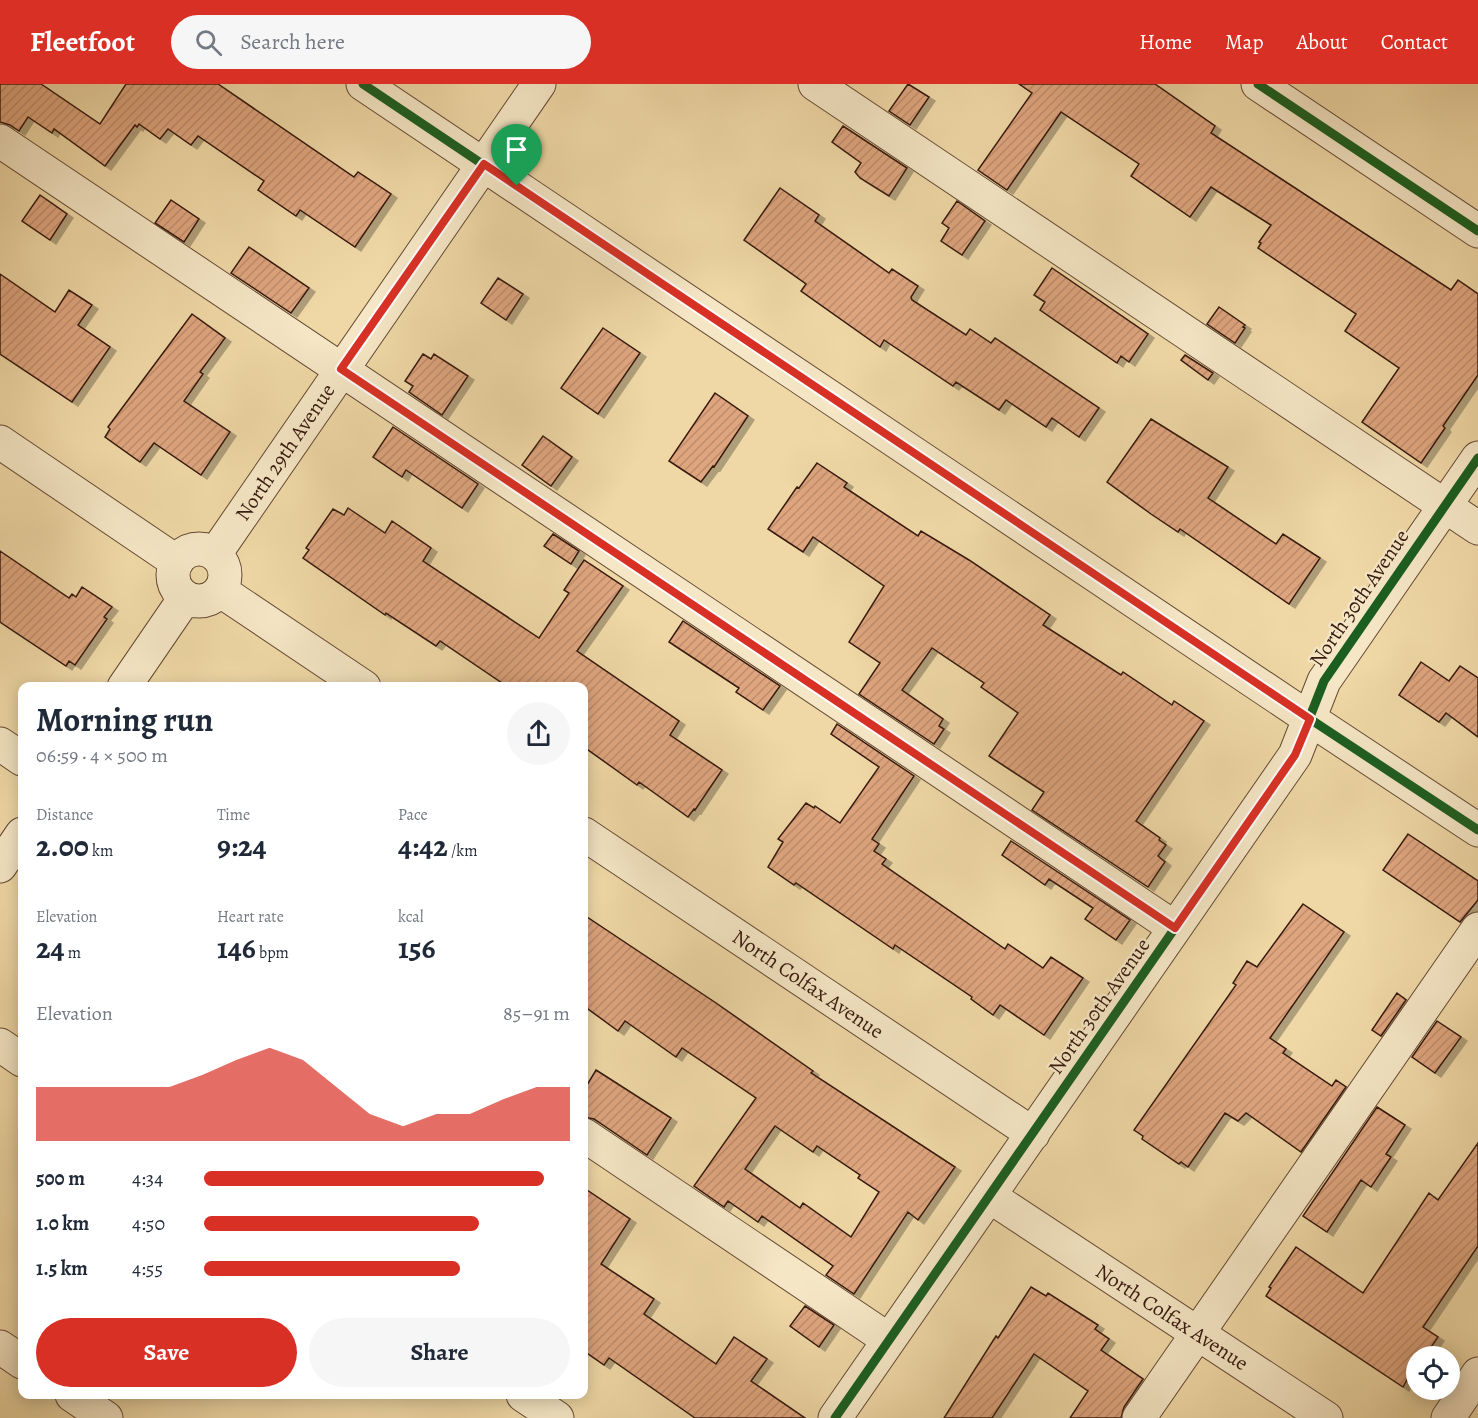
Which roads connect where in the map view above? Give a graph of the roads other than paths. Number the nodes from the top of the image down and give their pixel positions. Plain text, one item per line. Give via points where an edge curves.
1 (363, 84) edge
2 (539, 84) edge
3 (815, 84) edge
4 (1258, 84) edge
5 (0, 141) edge
6 (484, 164) junction
7 (1478, 231) edge
8 (341, 369) junction
9 (0, 442) edge
10 (1478, 458) edge
11 (1444, 505) junction
12 (1478, 528) edge
13 (215, 554) junction
14 (177, 562) junction
15 (220, 591) junction
16 (185, 598) junction
17 (127, 682) edge
18 (356, 682) edge
19 (1310, 719) junction
20 (0, 744) edge
21 (18, 756) edge
22 (1478, 830) edge
23 (588, 837) edge
24 (18, 840) edge
25 (0, 866) edge
26 (1175, 928) junction
27 (1478, 929) edge
28 (0, 1045) edge
29 (18, 1057) edge
30 (1033, 1134) junction
31 (588, 1138) edge
32 (989, 1196) junction
33 (1198, 1333) junction
34 (889, 1340) junction
35 (0, 1347) edge
36 (18, 1359) edge
37 (1478, 1374) edge
38 (78, 1399) edge
39 (529, 1399) edge
40 (106, 1418) edge
41 (557, 1418) edge
42 (835, 1418) edge
43 (1139, 1418) edge
44 (1326, 1418) edge
45 (1448, 1418) edge

1 - 6 street
2 - 6 street, North 29th Avenue
3 - 11 street
4 - 7 street
5 - 8 street
6 - 8 street, North 29th Avenue
6 - 19 street
8 - 13 street, North 29th Avenue
8 - 26 street
9 - 14 street
10 - 11 street, North 30th Avenue
11 - 12 street
11 - 19 street, North 30th Avenue via 1324,681
13 - 14 street via 199,549 182,555
13 - 15 street via 225,567 225,584
14 - 16 street via 173,577
15 - 16 street via 208,601
15 - 18 street
16 - 17 street
19 - 22 street
19 - 26 street, North 30th Avenue via 1295,755
20 - 21 street
23 - 30 street, North Colfax Avenue
24 - 25 street
26 - 30 street, North 30th Avenue
27 - 33 street
28 - 29 street
30 - 32 street, North 30th Avenue
31 - 34 street
32 - 33 street, North Colfax Avenue
32 - 34 street, North 30th Avenue
33 - 43 street
33 - 44 street, North Colfax Avenue
34 - 42 street, North 30th Avenue
35 - 36 street
37 - 45 street
38 - 40 street
39 - 41 street

